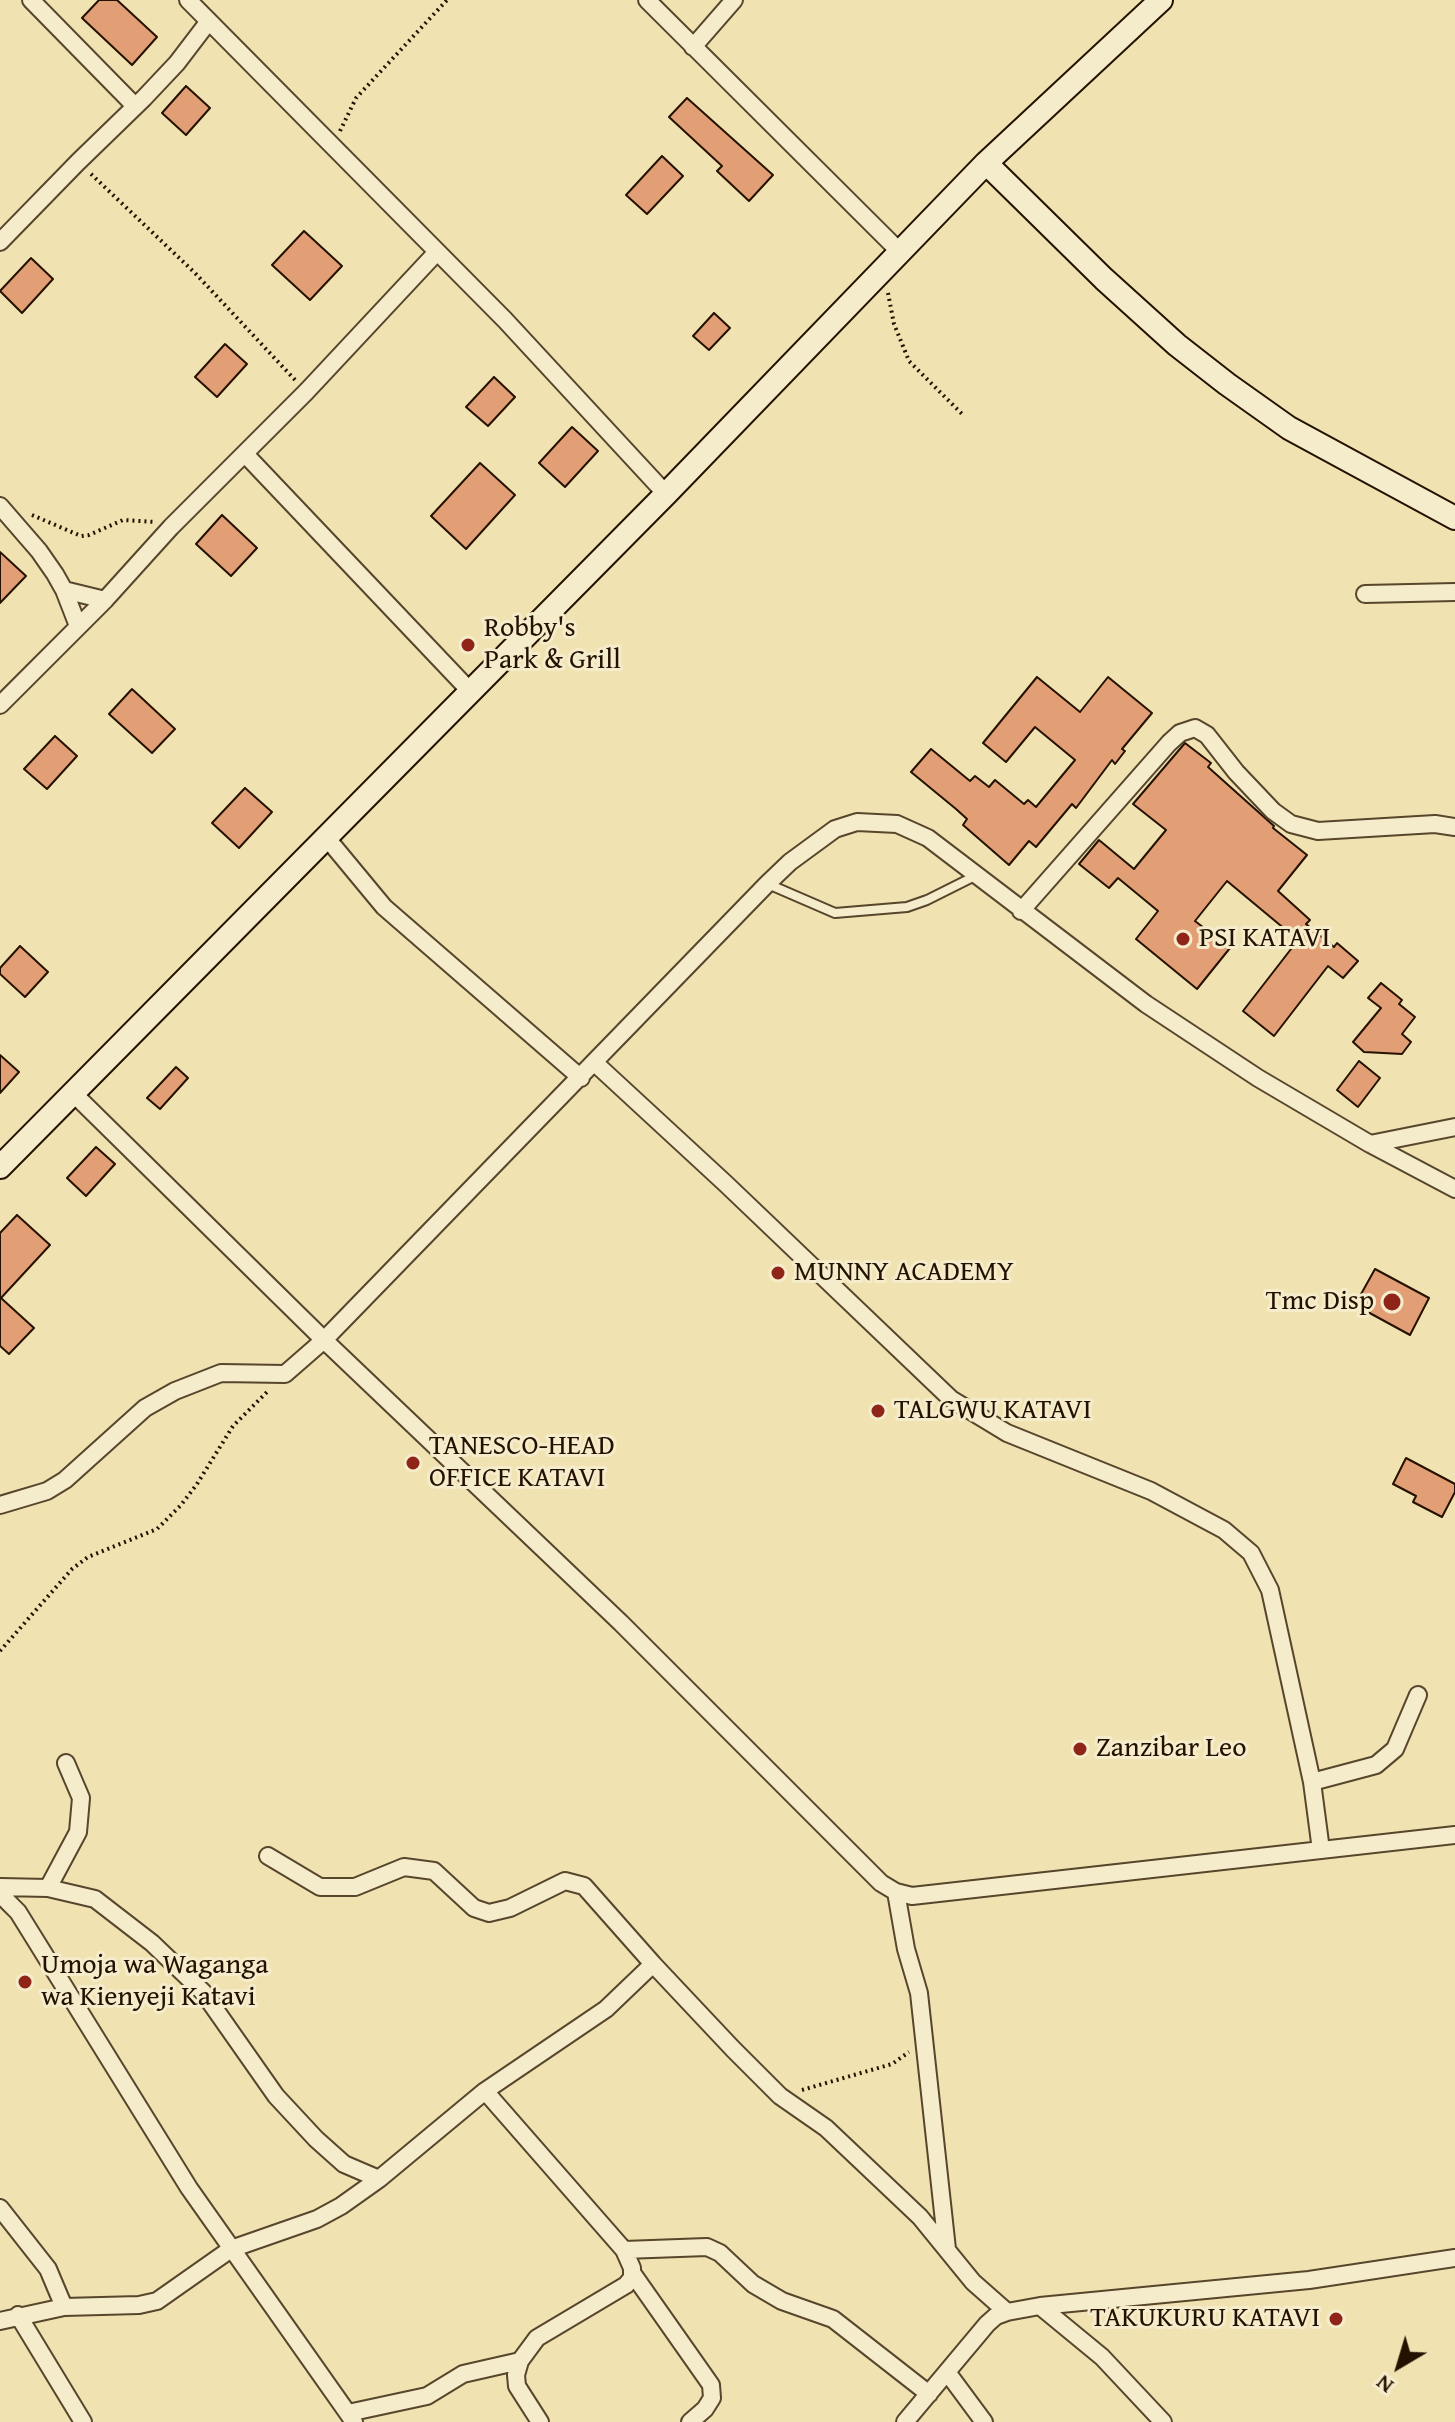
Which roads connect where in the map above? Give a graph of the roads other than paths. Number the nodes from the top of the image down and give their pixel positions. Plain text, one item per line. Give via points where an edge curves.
1 (31, 0) edge
2 (188, 0) edge
3 (647, 0) edge
4 (734, 0) edge
5 (1161, 0) edge
6 (209, 21) junction
7 (693, 47) junction
8 (135, 106) junction
9 (986, 163) junction
10 (3, 233) edge
11 (436, 253) junction
12 (891, 259) junction
13 (245, 454) junction
14 (666, 494) junction
15 (0, 506) edge
16 (1455, 518) edge
17 (64, 590) junction
18 (1455, 592) edge
19 (1365, 594) dead end
20 (105, 600) junction
21 (78, 626) junction
22 (470, 691) junction
23 (0, 705) edge
24 (1455, 827) edge
25 (326, 837) junction
26 (978, 875) junction
27 (767, 884) junction
28 (1021, 911) junction
29 (596, 1064) junction
30 (581, 1078) junction
31 (73, 1093) junction
32 (1455, 1127) edge
33 (1370, 1144) junction
34 (0, 1167) edge
35 (1455, 1189) edge
36 (324, 1340) junction
37 (0, 1505) edge
38 (1418, 1695) dead end
39 (66, 1763) dead end
40 (1312, 1782) junction
41 (1455, 1835) edge
42 (1321, 1850) junction
43 (268, 1856) dead end
44 (0, 1887) edge
45 (48, 1888) junction
46 (896, 1892) junction
47 (0, 1894) edge
48 (653, 1964) junction
49 (485, 2091) junction
50 (379, 2179) junction
51 (0, 2208) edge
52 (231, 2249) junction
53 (624, 2250) junction
54 (947, 2251) junction
55 (1455, 2258) edge
56 (633, 2274) junction
57 (1040, 2306) junction
58 (64, 2307) junction
59 (1007, 2312) junction
60 (18, 2315) junction
61 (0, 2321) edge
62 (520, 2361) junction
63 (947, 2372) junction
64 (929, 2394) junction
65 (351, 2417) edge
66 (83, 2422) edge
67 (540, 2422) edge
68 (690, 2422) edge
69 (905, 2422) edge
70 (984, 2422) edge
71 (1163, 2422) edge

1 - 8 street
2 - 6 street
3 - 7 street
4 - 7 street
5 - 9 street
6 - 8 street
6 - 11 street
7 - 12 street
8 - 10 street
9 - 12 street
9 - 16 street via 1104,279 1227,384 1289,428
11 - 13 street
11 - 14 street via 553,369
12 - 14 street
13 - 20 street
13 - 22 street
14 - 22 street
15 - 17 street
17 - 20 street
17 - 21 street
18 - 19 street
20 - 21 street
21 - 23 street
22 - 25 street
24 - 28 street via 1318,831 1291,824 1195,728 1169,743
25 - 30 street via 384,907
25 - 31 street
26 - 27 lane via 907,907 835,913
26 - 27 street via 928,838 897,824 857,822 835,829
26 - 28 street
27 - 29 street
28 - 33 street via 1146,1004
29 - 30 street
29 - 40 street via 951,1399 1007,1433 1151,1491 1224,1530 1251,1553 1270,1590
30 - 36 street
31 - 34 street
31 - 36 street
32 - 33 street
33 - 35 street
36 - 37 street via 285,1374 221,1373 175,1391 145,1408 65,1480
36 - 46 street
38 - 40 street via 1395,1749 1376,1765
39 - 45 street via 81,1798 78,1832
40 - 42 street
41 - 42 street
42 - 46 street via 912,1896
43 - 48 street via 320,1887 355,1887 404,1867 434,1871 474,1908 489,1913 565,1881 584,1886
44 - 45 street
45 - 50 street via 95,1899 152,1943 203,1992 276,2096 316,2139 344,2164
46 - 54 street via 919,1993
47 - 52 street via 18,1912
48 - 49 street via 606,2009
48 - 54 street via 780,2096 826,2128 920,2217
49 - 50 street
49 - 53 street
50 - 52 street via 317,2219
51 - 58 street via 48,2269
52 - 58 street via 157,2301
52 - 65 street
53 - 56 street
53 - 64 street via 707,2247 720,2253 753,2284 782,2301 833,2319
54 - 59 street
55 - 57 street via 1309,2280
56 - 62 street via 626,2285 537,2338
56 - 68 street via 711,2385 712,2398
57 - 59 street
57 - 71 street via 1102,2357
58 - 60 street
59 - 63 street via 987,2324
60 - 61 street
60 - 66 street
62 - 65 street via 463,2374 427,2396
62 - 67 street via 517,2386
63 - 64 street
63 - 70 street
64 - 69 street

